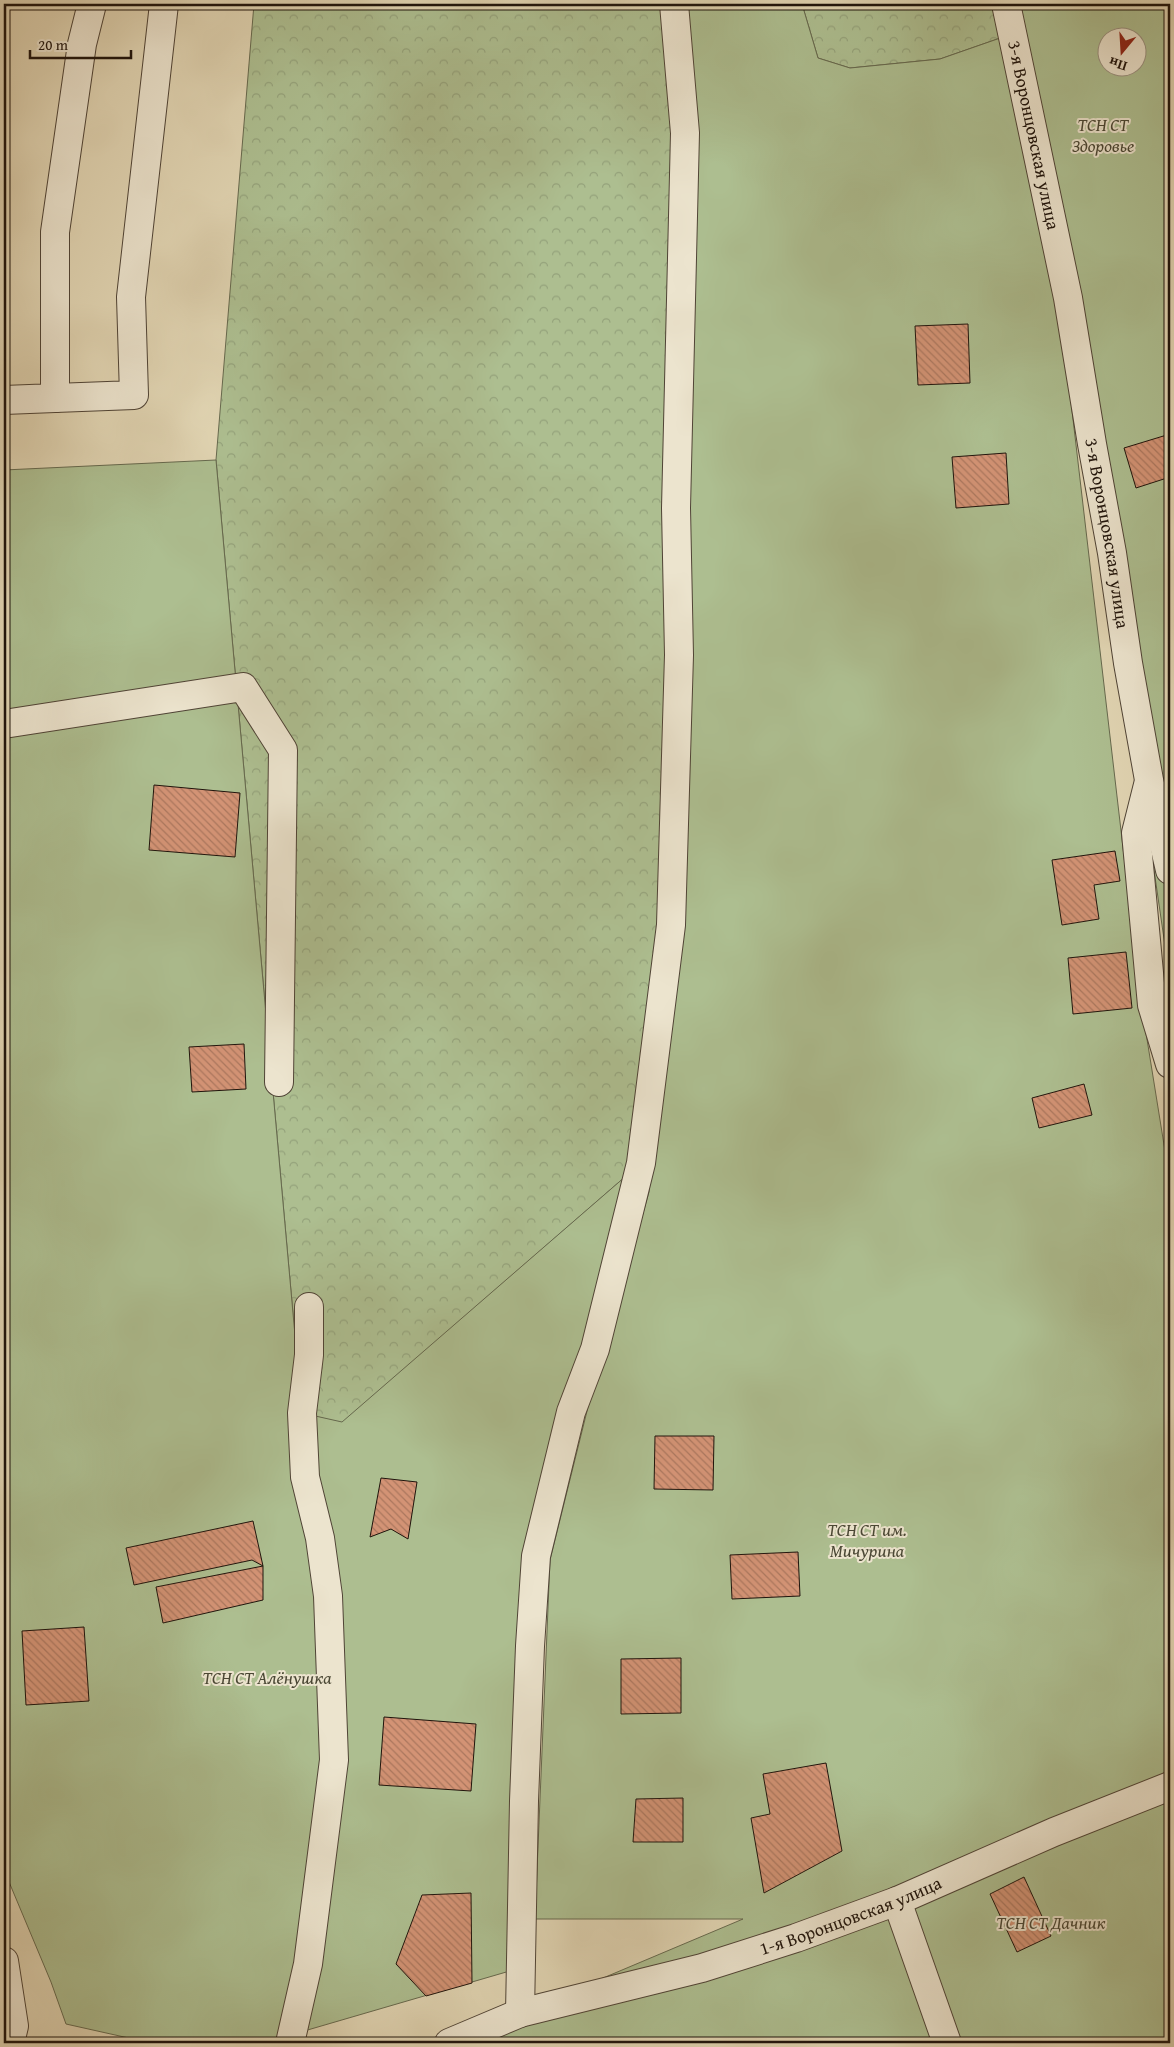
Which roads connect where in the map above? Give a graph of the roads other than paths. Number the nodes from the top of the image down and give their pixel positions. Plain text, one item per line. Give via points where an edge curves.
1 (92, 4) edge
2 (164, 4) edge
3 (674, 4) edge
4 (1006, 4) edge
5 (55, 398) junction
6 (4, 400) edge
7 (4, 724) edge
8 (1149, 780) junction
9 (1170, 870) edge
10 (1170, 1064) edge
11 (279, 1082) dead end
12 (309, 1306) dead end
13 (1170, 1786) edge
14 (897, 1901) junction
15 (4, 1961) edge
16 (520, 2013) junction
17 (10, 2043) edge
18 (290, 2043) edge
19 (450, 2043) edge
20 (948, 2043) edge

1 - 5 street via 82,44 55,232
2 - 5 street via 131,297 134,395
3 - 16 street via 684,133 676,508 679,655 671,925 641,1163 595,1349 570,1412 536,1556 524,1801
4 - 8 street, 3-я Воронцовская улица via 1068,298
5 - 6 street
7 - 11 street via 243,687 283,750
8 - 9 street
8 - 10 street, 3-я Воронцовская улица via 1136,832 1152,1005
12 - 18 street via 309,1354 302,1413 305,1468 328,1596 334,1760 308,1964
13 - 14 street, 1-я Воронцовская улица via 1054,1832
14 - 16 street, 1-я Воронцовская улица via 702,1968
14 - 20 street
15 - 17 street via 14,2026
16 - 19 street, 1-я Воронцовская улица

